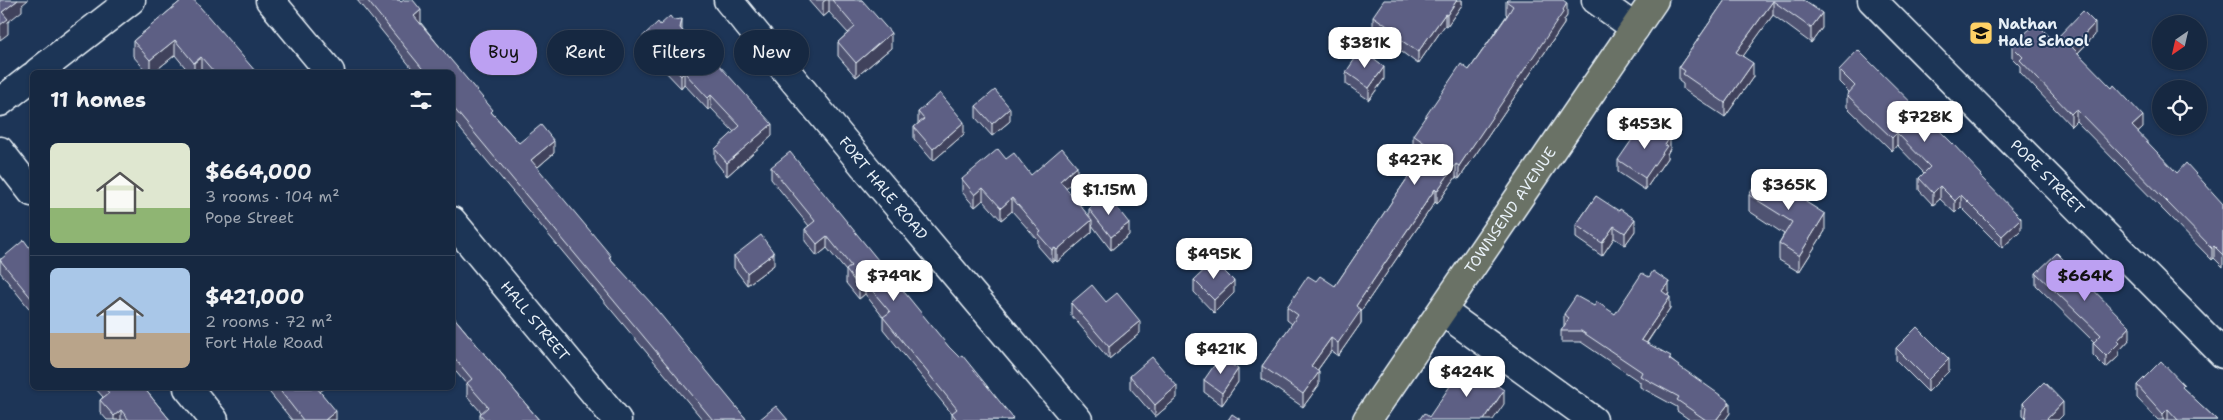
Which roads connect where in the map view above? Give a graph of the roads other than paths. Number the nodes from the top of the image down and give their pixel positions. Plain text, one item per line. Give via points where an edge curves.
1 (131, 0) edge
2 (270, 0) edge
3 (728, 0) edge
4 (1596, 0) edge
5 (1654, 0) edge
6 (1872, 0) edge
7 (1635, 28) junction
8 (41, 70) edge
9 (328, 70) edge
10 (30, 79) edge
11 (0, 102) edge
12 (0, 151) edge
13 (30, 189) edge
14 (455, 225) edge
15 (1442, 310) junction
16 (2223, 354) edge
17 (190, 390) edge
18 (214, 420) edge
19 (617, 420) edge
20 (1078, 420) edge
21 (1367, 420) edge
22 (1593, 420) edge

1 - 8 street
2 - 9 street
3 - 20 street, FORT HALE ROAD
4 - 7 street
5 - 7 main road, TOWNSEND AVENUE
6 - 16 street, POPE STREET
7 - 15 main road, TOWNSEND AVENUE
10 - 11 street
12 - 13 street
14 - 19 street, HALL STREET
15 - 21 main road, TOWNSEND AVENUE
15 - 22 street
17 - 18 street

